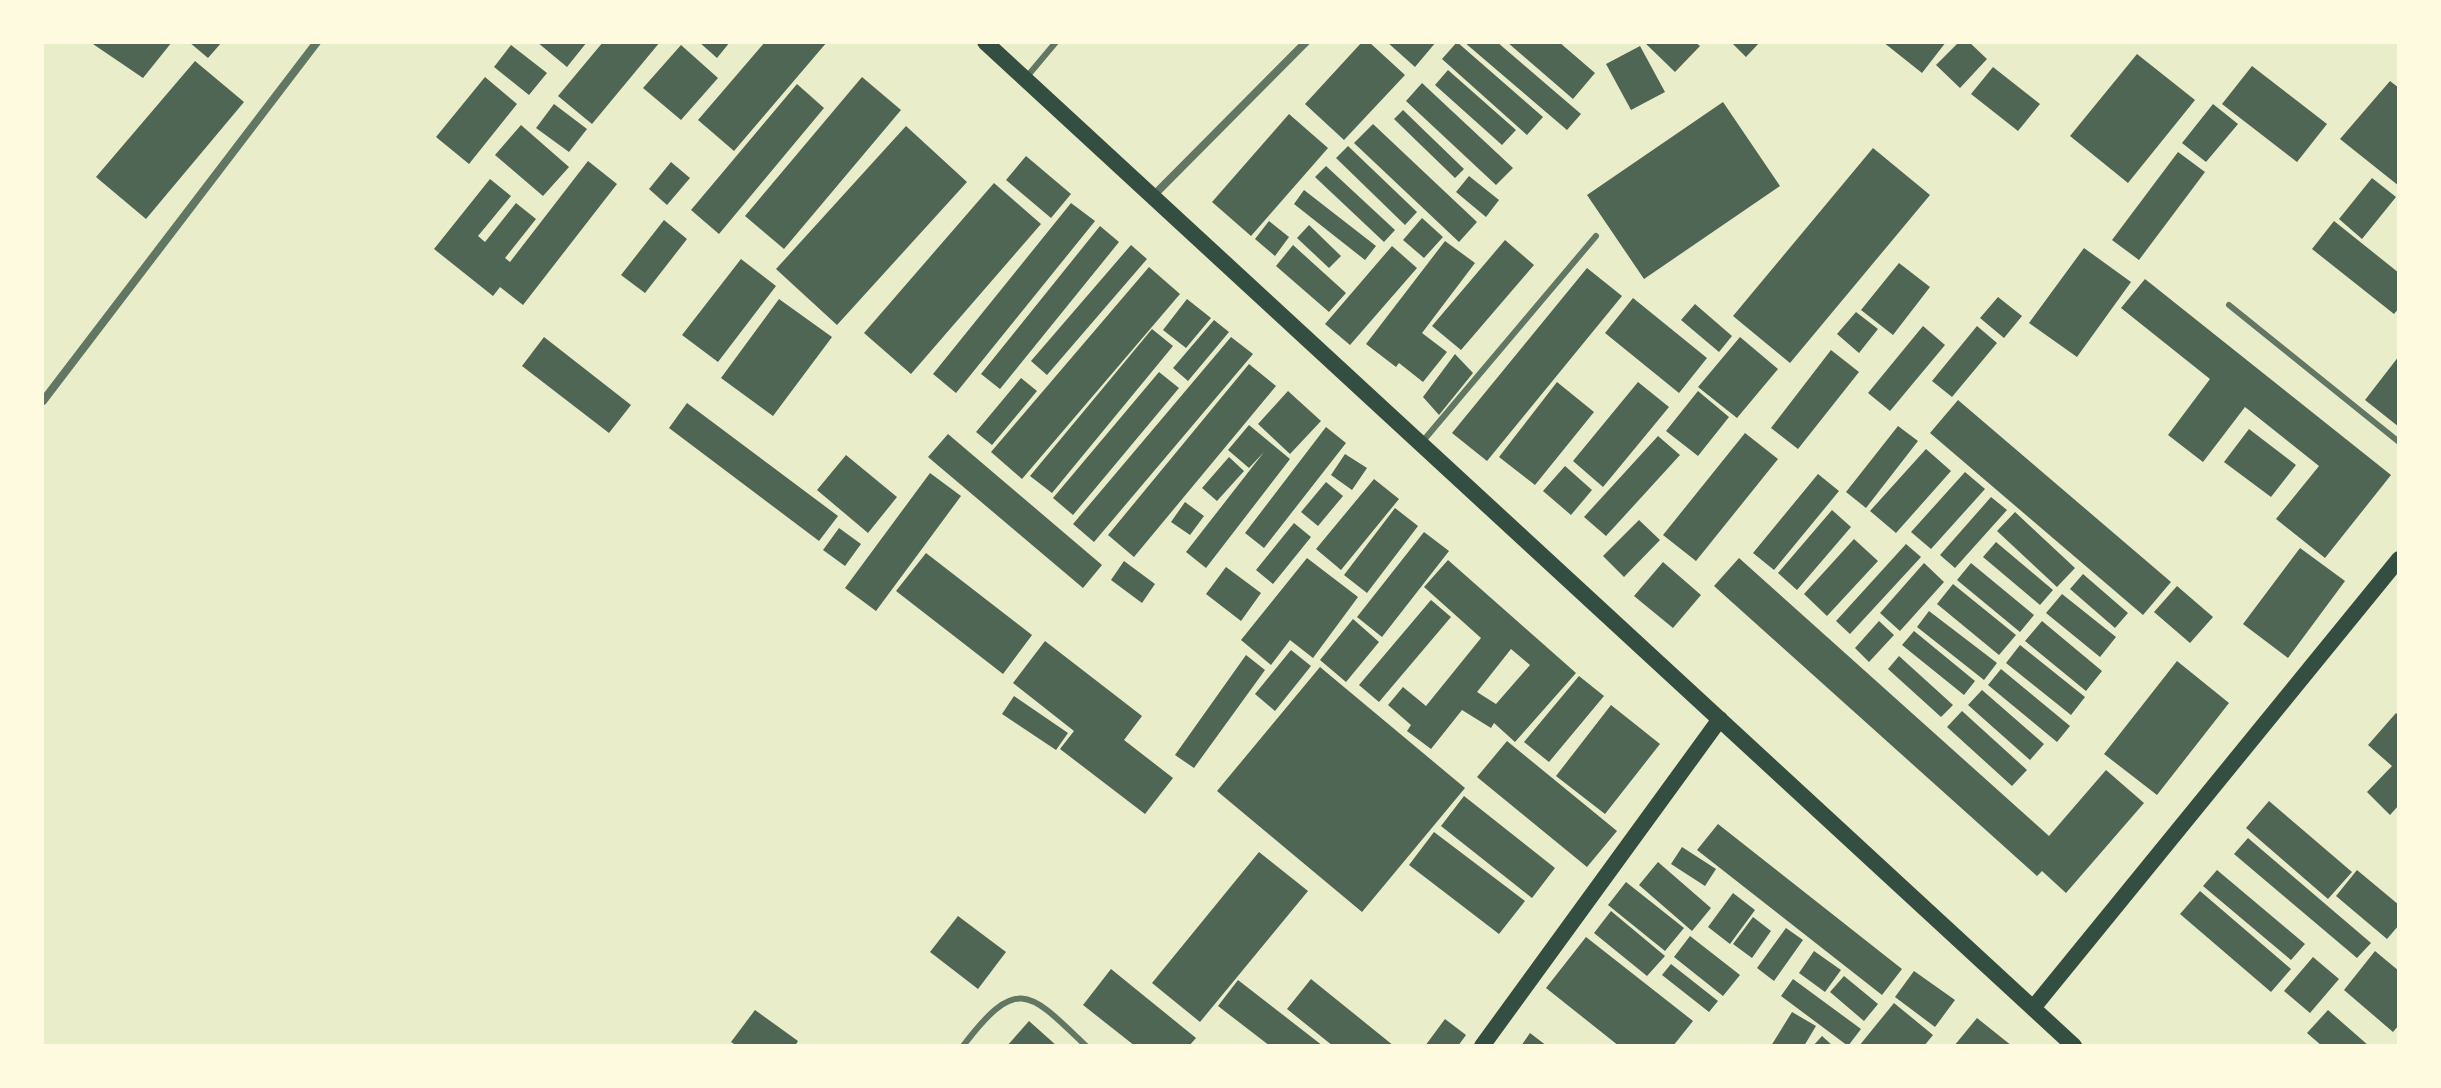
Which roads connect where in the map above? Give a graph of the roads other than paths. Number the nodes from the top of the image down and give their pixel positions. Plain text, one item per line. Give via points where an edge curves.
1 (317, 42) edge
2 (985, 42) edge
3 (1056, 42) edge
4 (1306, 42) edge
5 (1025, 79) junction
6 (1153, 197) junction
7 (1596, 236) dead end
8 (2229, 305) dead end
9 (43, 401) edge
10 (2399, 442) edge
11 (1421, 443) junction
12 (2399, 559) edge
13 (1720, 719) junction
14 (2033, 1008) junction
15 (963, 1046) edge
16 (1086, 1046) edge
17 (1482, 1046) edge
18 (2074, 1046) edge

1 - 9 street
2 - 5 main road
3 - 5 lane
4 - 6 street
5 - 6 main road
6 - 11 main road
7 - 11 lane
8 - 10 lane
11 - 13 main road
12 - 14 main road
13 - 14 main road
13 - 17 main road
14 - 18 main road
15 - 16 lane via 999,1004 1018,998 1035,1000

